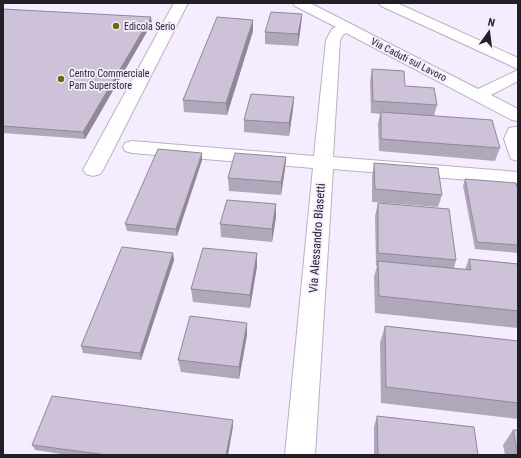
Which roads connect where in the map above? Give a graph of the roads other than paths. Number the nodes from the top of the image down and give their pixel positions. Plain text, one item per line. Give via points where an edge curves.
1 (181, 3) edge
2 (300, 3) edge
3 (386, 3) edge
4 (346, 27) junction
5 (518, 64) edge
6 (518, 75) edge
7 (479, 95) junction
8 (517, 124) edge
9 (132, 147) dead end
10 (518, 155) edge
11 (323, 163) junction
12 (93, 170) dead end
13 (518, 178) edge
14 (300, 455) edge

1 - 12 street
2 - 4 street, Via Caduti sul Lavoro
3 - 5 street
4 - 7 street, Via Caduti sul Lavoro
4 - 11 street, Via Alessandro Blasetti via 337,32 333,40
6 - 7 street
7 - 8 street, Via Caduti sul Lavoro
8 - 10 street via 513,139
9 - 11 street
11 - 13 street
11 - 14 street, Via Alessandro Blasetti

